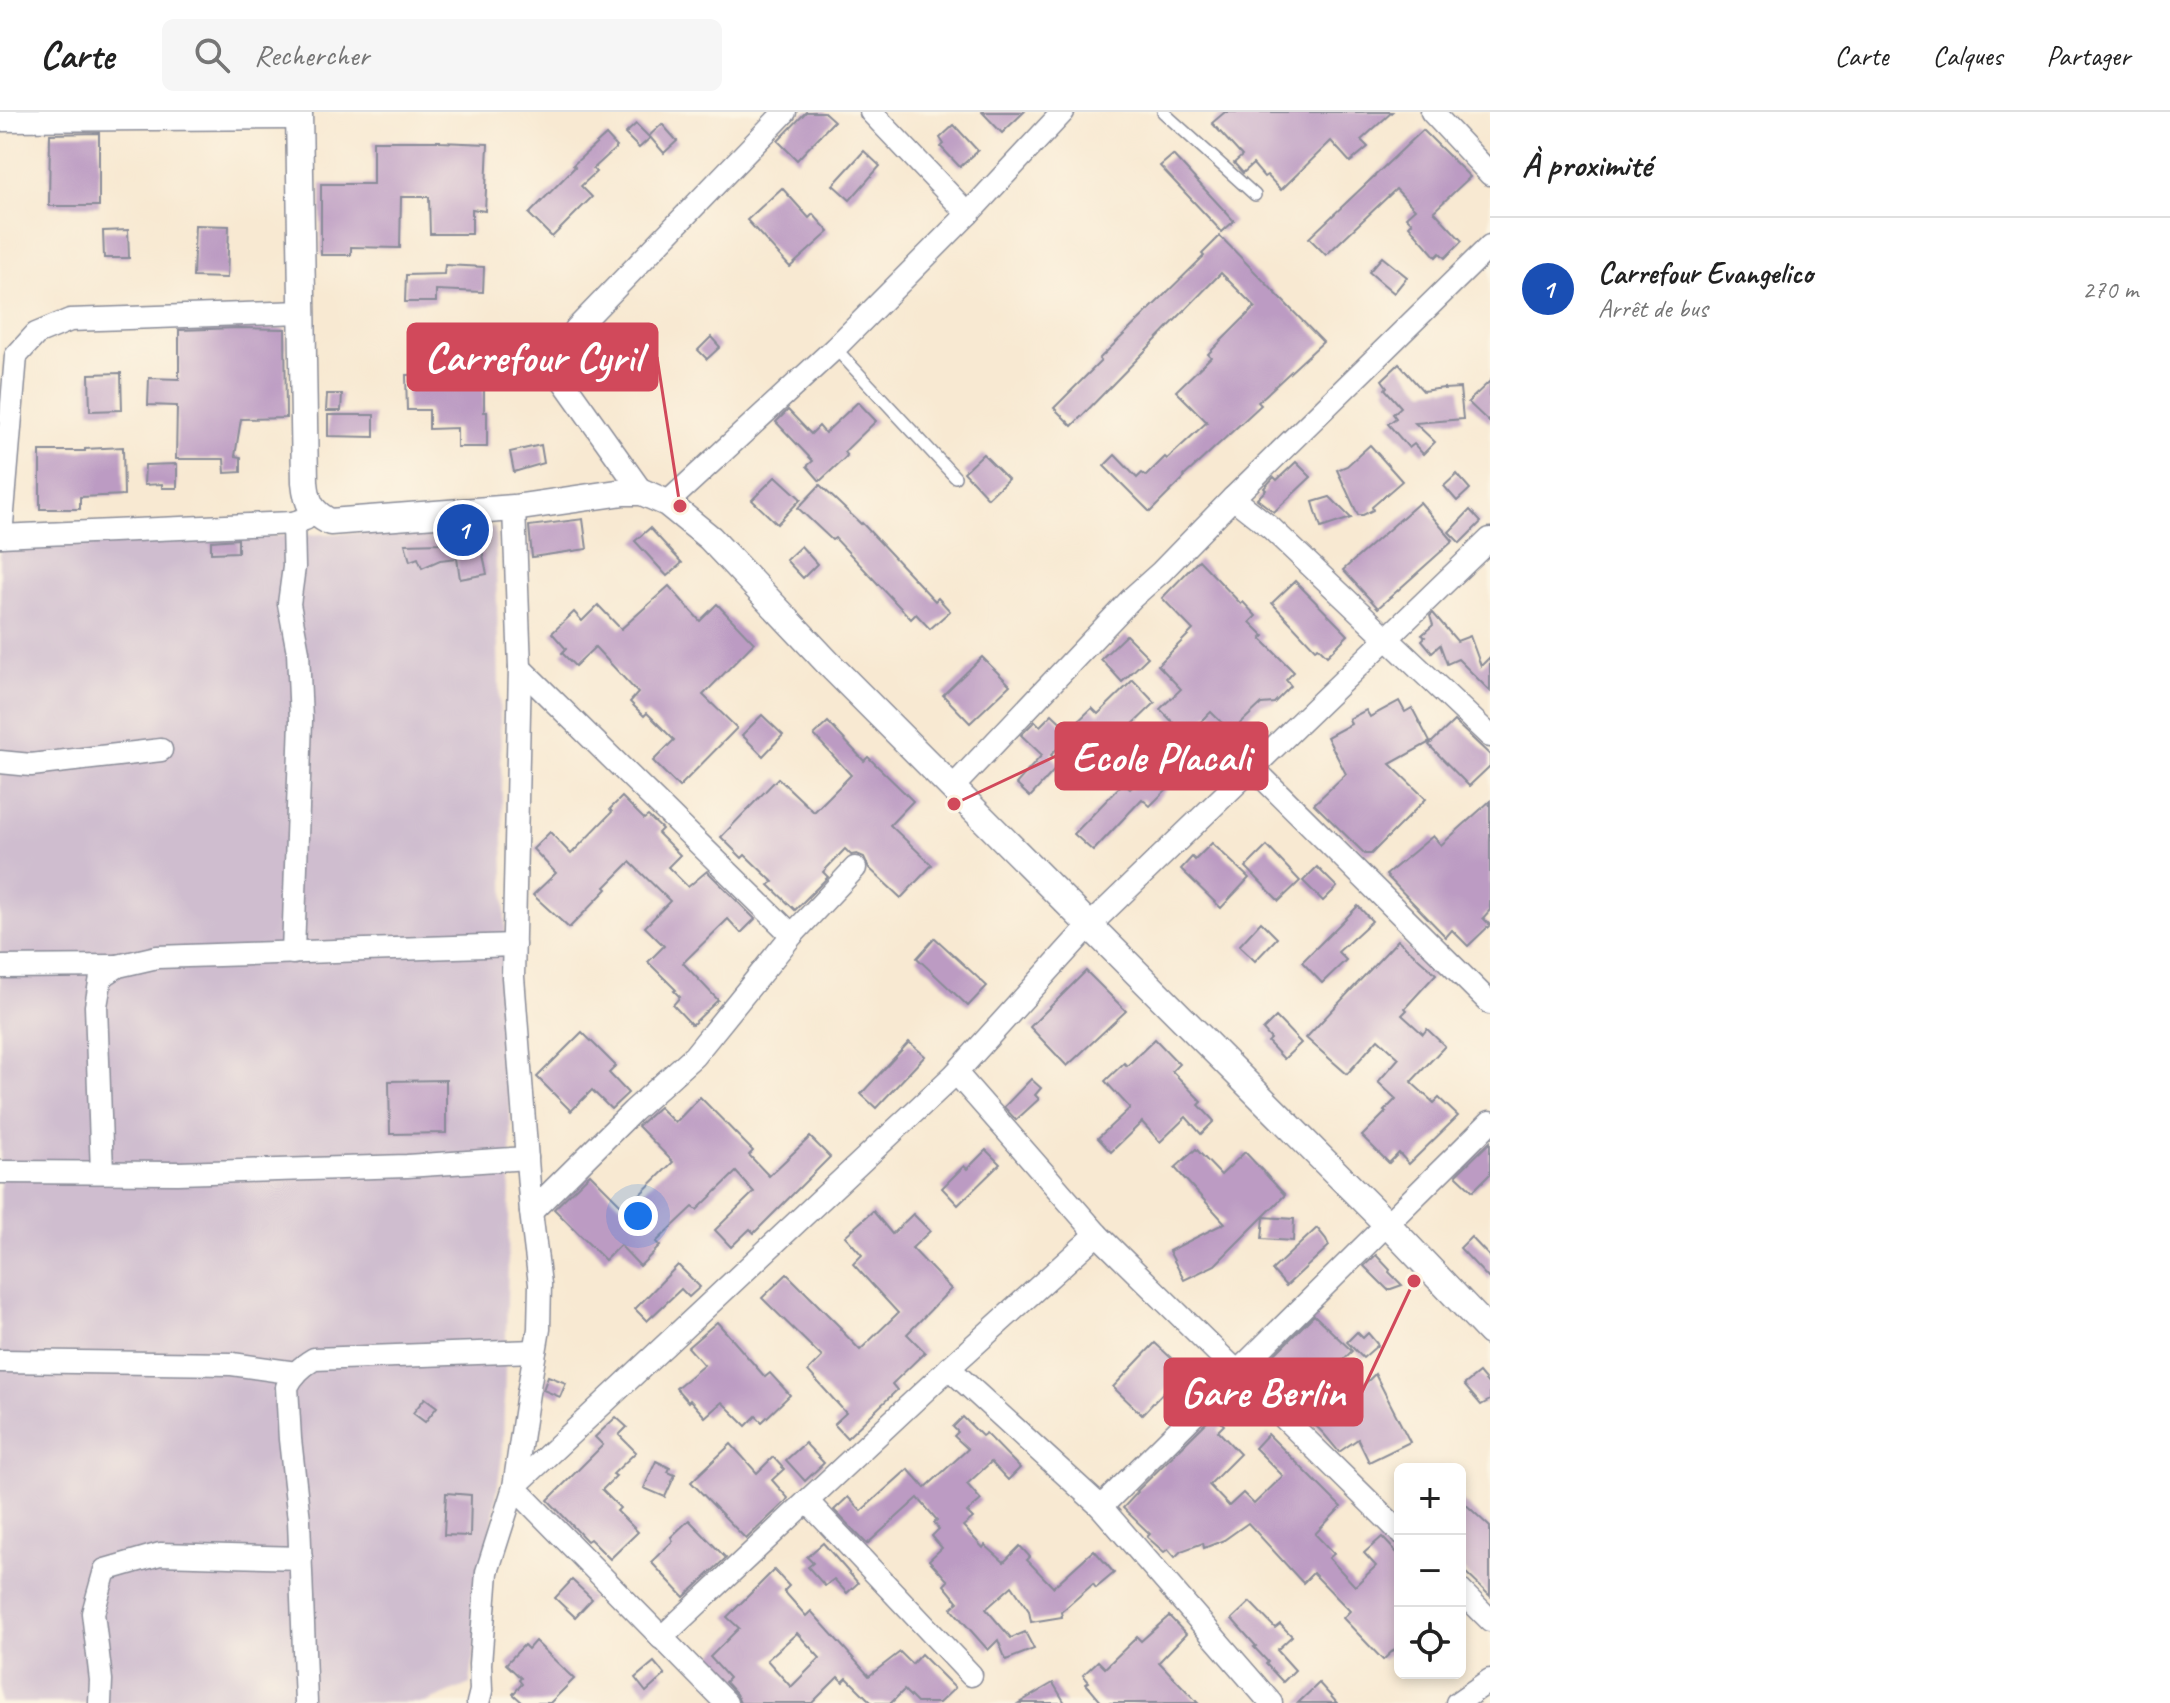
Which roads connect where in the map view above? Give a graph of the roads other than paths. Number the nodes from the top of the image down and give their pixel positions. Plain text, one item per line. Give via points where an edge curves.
1 (785, 112) edge
2 (871, 112) edge
3 (1063, 112) edge
4 (1163, 112) edge
5 (1432, 112) edge
6 (299, 115) edge
7 (0, 120) edge
8 (1490, 174) edge
9 (1255, 195) dead end
10 (968, 214) junction
11 (1490, 246) edge
12 (302, 312) junction
13 (835, 348) junction
14 (955, 477) dead end
15 (642, 492) junction
16 (1233, 498) junction
17 (667, 503) junction
18 (514, 508) junction
19 (305, 519) junction
20 (1, 536) edge
21 (1490, 539) edge
22 (1387, 638) junction
23 (520, 668) junction
24 (1490, 736) edge
25 (161, 750) dead end
26 (0, 762) edge
27 (1254, 769) junction
28 (952, 788) junction
29 (855, 868) dead end
30 (1089, 926) junction
31 (792, 935) junction
32 (514, 945) junction
33 (293, 953) junction
34 (118, 966) junction
35 (0, 967) edge
36 (1490, 1003) edge
37 (956, 1073) junction
38 (1490, 1122) edge
39 (527, 1158) junction
40 (0, 1172) edge
41 (102, 1172) junction
42 (531, 1212) junction
43 (1388, 1225) junction
44 (1097, 1234) junction
45 (1490, 1332) edge
46 (535, 1351) junction
47 (0, 1361) edge
48 (949, 1368) junction
49 (1236, 1372) junction
50 (296, 1373) junction
51 (514, 1487) junction
52 (807, 1501) junction
53 (1101, 1507) junction
54 (1394, 1526) edge
55 (301, 1558) junction
56 (1466, 1596) edge
57 (1490, 1620) edge
58 (661, 1638) junction
59 (971, 1675) dead end
60 (1490, 1680) edge
61 (100, 1703) edge
62 (306, 1703) edge
63 (478, 1703) edge
64 (726, 1703) edge
65 (1271, 1703) edge
66 (1457, 1703) edge

1 - 15 street via 576,329 555,361 556,371
2 - 10 street
3 - 10 street
4 - 9 lane
5 - 8 street
6 - 7 street
6 - 12 street
10 - 13 street
11 - 16 street
12 - 19 street
12 - 20 street via 70,320 36,334 16,356
13 - 14 lane
13 - 17 street
15 - 17 street
15 - 18 street
16 - 22 street
16 - 28 street
17 - 28 street via 710,538
18 - 19 street via 330,522
18 - 23 street
19 - 20 street
19 - 33 street via 289,604 298,652 301,720
21 - 22 street
22 - 24 street
22 - 27 street
23 - 31 street
23 - 32 street
25 - 26 street via 31,765
27 - 30 street
27 - 36 street
28 - 30 street
29 - 31 street
30 - 37 street
30 - 43 street
31 - 42 street via 694,1056
32 - 33 street
32 - 39 street
33 - 34 street via 157,957
34 - 35 street
34 - 41 street via 101,977 96,1006
37 - 44 street
37 - 51 street
38 - 43 street
39 - 41 street via 407,1166
39 - 42 street
40 - 41 street
42 - 46 street via 540,1284
43 - 45 street
43 - 49 street
44 - 48 street
44 - 49 street
46 - 50 street via 314,1359
46 - 51 street
47 - 50 street via 232,1364
48 - 52 street
48 - 53 street
49 - 53 street
49 - 54 street
50 - 55 street via 287,1387
51 - 58 street
51 - 63 street via 487,1572
52 - 58 street
52 - 59 street
53 - 65 street
55 - 61 street via 160,1554 105,1570 93,1613
55 - 62 street
56 - 57 street
58 - 64 street
60 - 66 street

